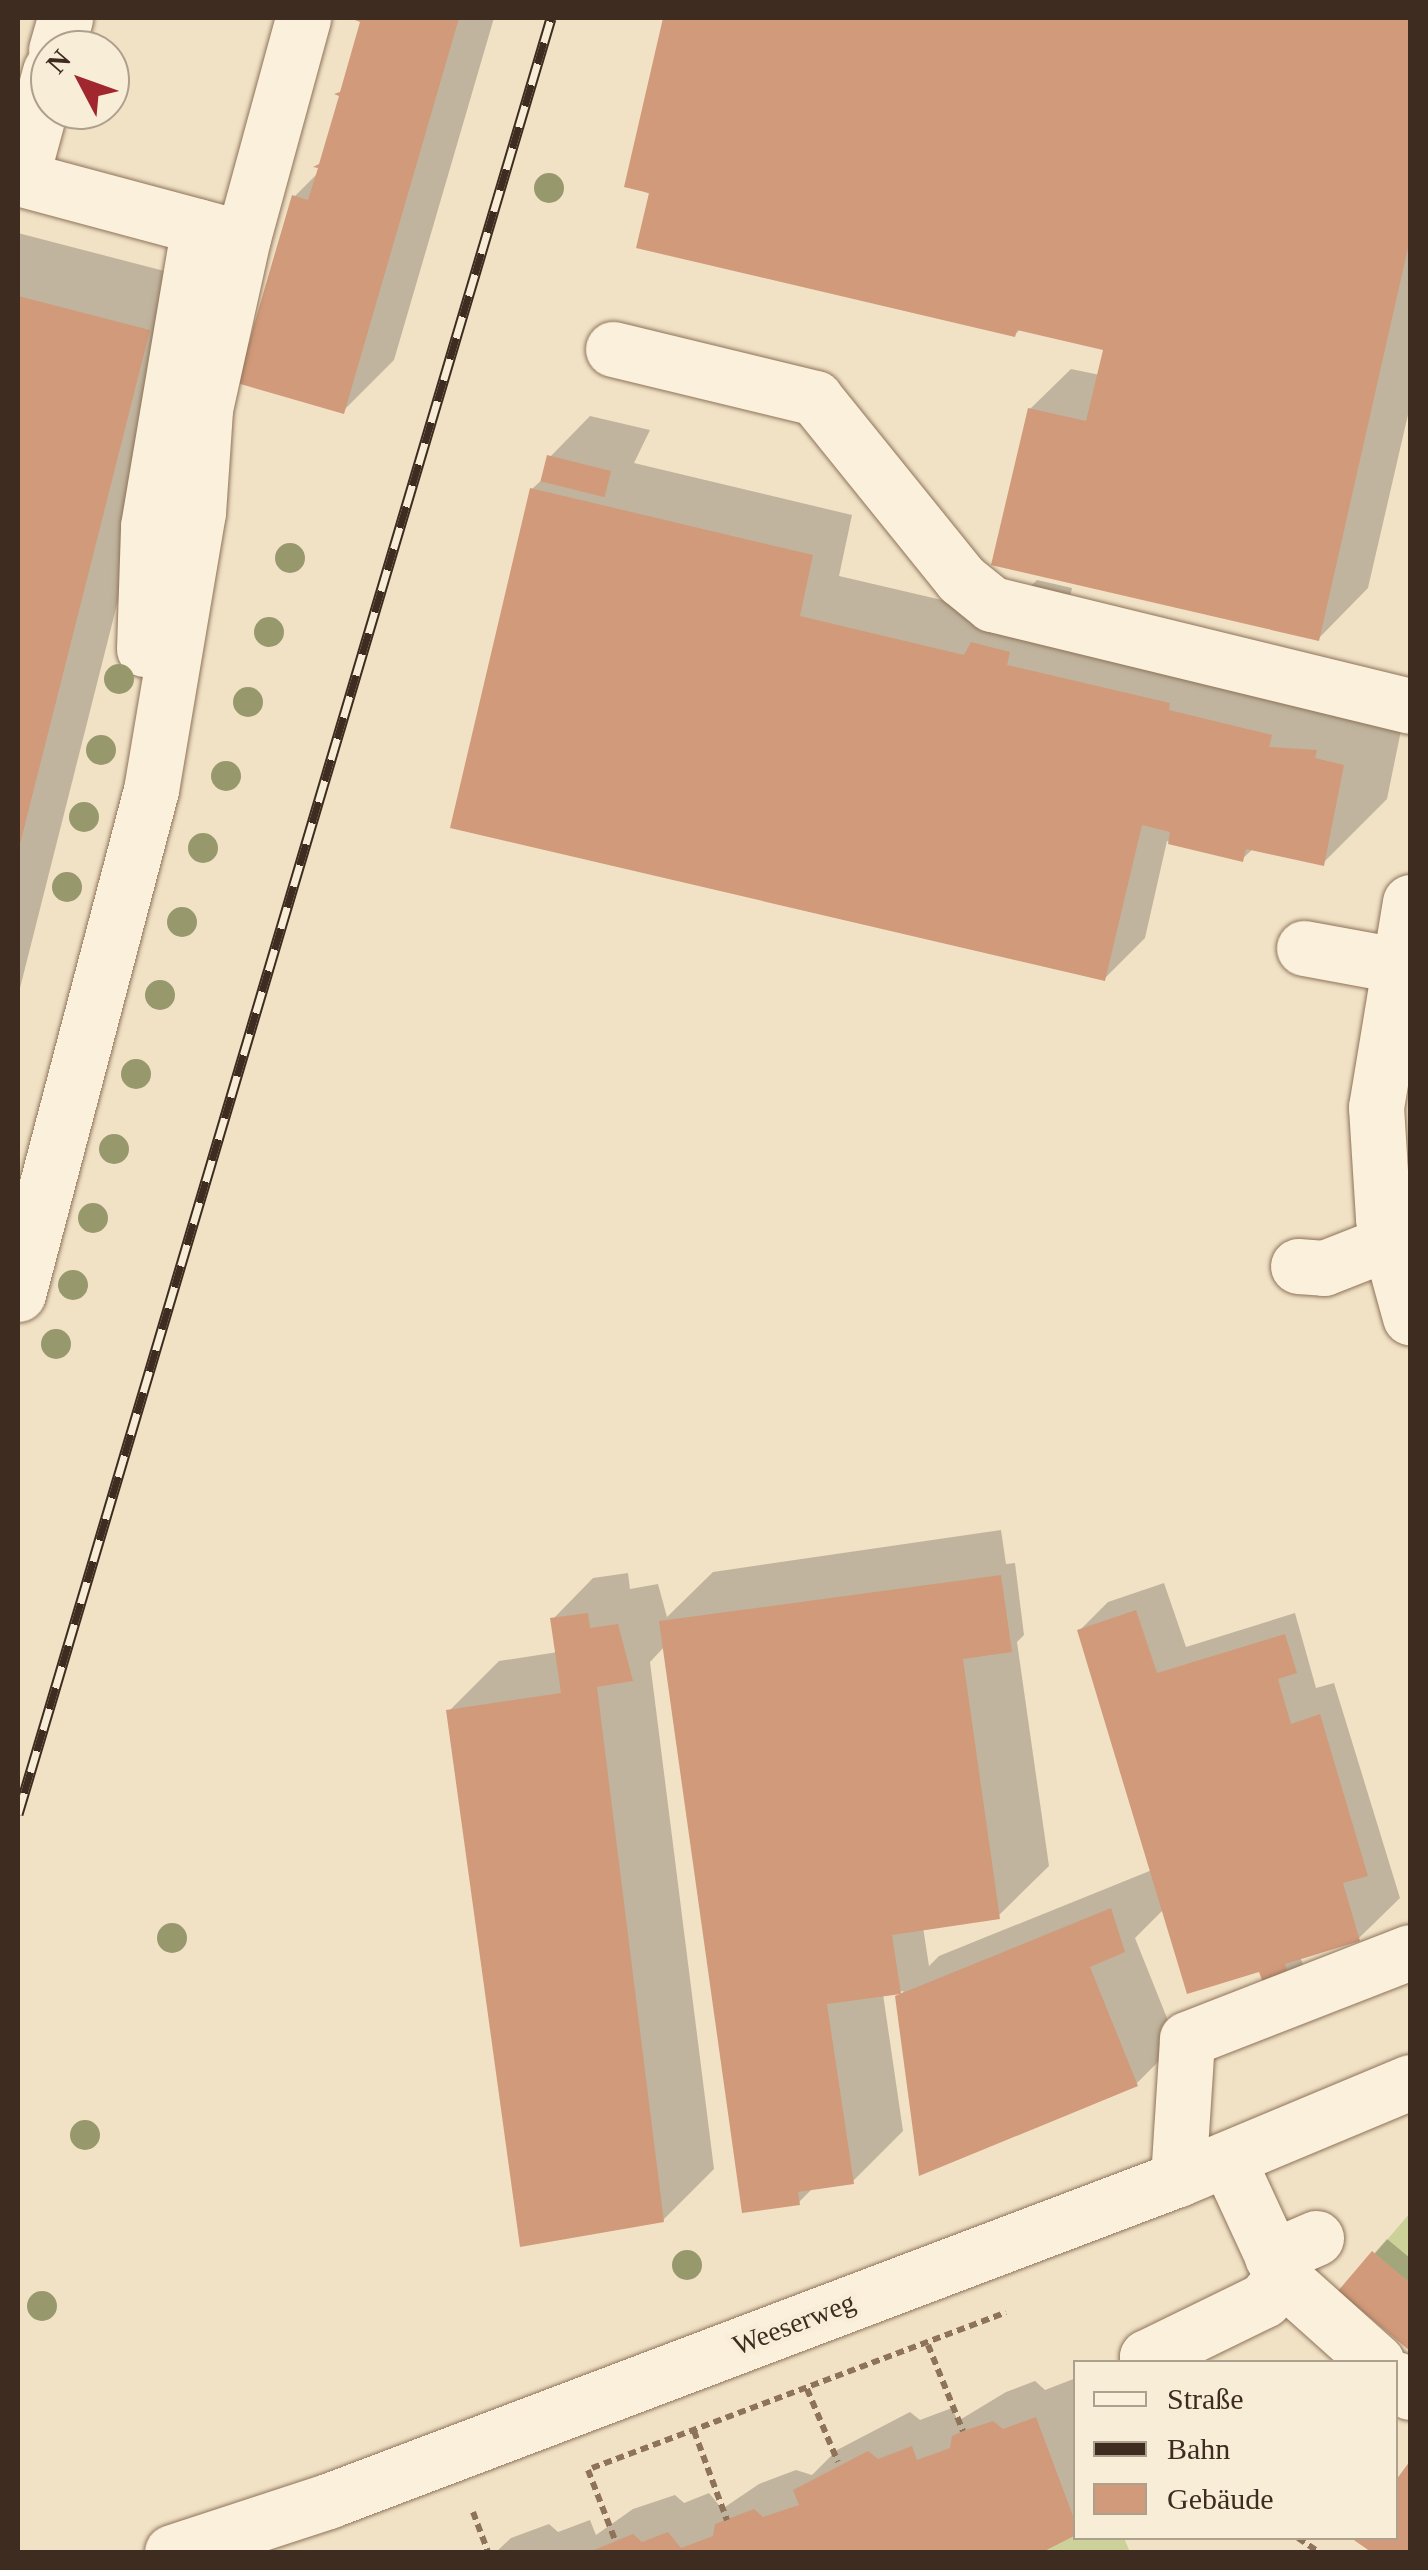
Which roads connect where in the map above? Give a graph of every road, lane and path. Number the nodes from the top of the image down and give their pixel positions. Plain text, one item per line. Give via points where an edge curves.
1 (303, 18) edge
2 (33, 130) edge
3 (19, 178) edge
4 (221, 232) junction
5 (614, 349) dead end
6 (1410, 706) edge
7 (1410, 902) edge
8 (1304, 948) dead end
9 (1397, 965) junction
10 (18, 1160) edge
11 (1390, 1242) junction
12 (1298, 1266) dead end
13 (18, 1294) edge
14 (1410, 1317) edge
15 (1410, 1952) edge
16 (1410, 2082) edge
17 (1228, 2160) junction
18 (1178, 2179) junction
19 (1290, 2257) junction
20 (928, 2344) dead end
21 (1149, 2360) edge
22 (1375, 2360) edge
23 (807, 2389) dead end
24 (694, 2431) dead end
25 (963, 2432) dead end
26 (838, 2462) dead end
27 (588, 2470) dead end
28 (473, 2512) dead end
29 (727, 2520) dead end
30 (615, 2540) dead end
31 (194, 2549) edge
32 (488, 2552) edge

1 - 4 street
2 - 3 street
3 - 4 street
4 - 10 street via 148,526 141,682
4 - 13 street via 198,514 151,790
5 - 6 street via 815,398 961,579 992,604
7 - 9 street
8 - 9 street
9 - 11 street via 1376,1107
11 - 12 street via 1324,1268
11 - 14 street
15 - 18 street via 1186,2039
16 - 17 street, Weeserweg
17 - 18 street, Weeserweg
17 - 19 street
18 - 31 street, Weeserweg
19 - 21 street via 1264,2300
19 - 22 street
20 - 25 path
23 - 26 path
24 - 29 path
27 - 30 path
28 - 32 path

